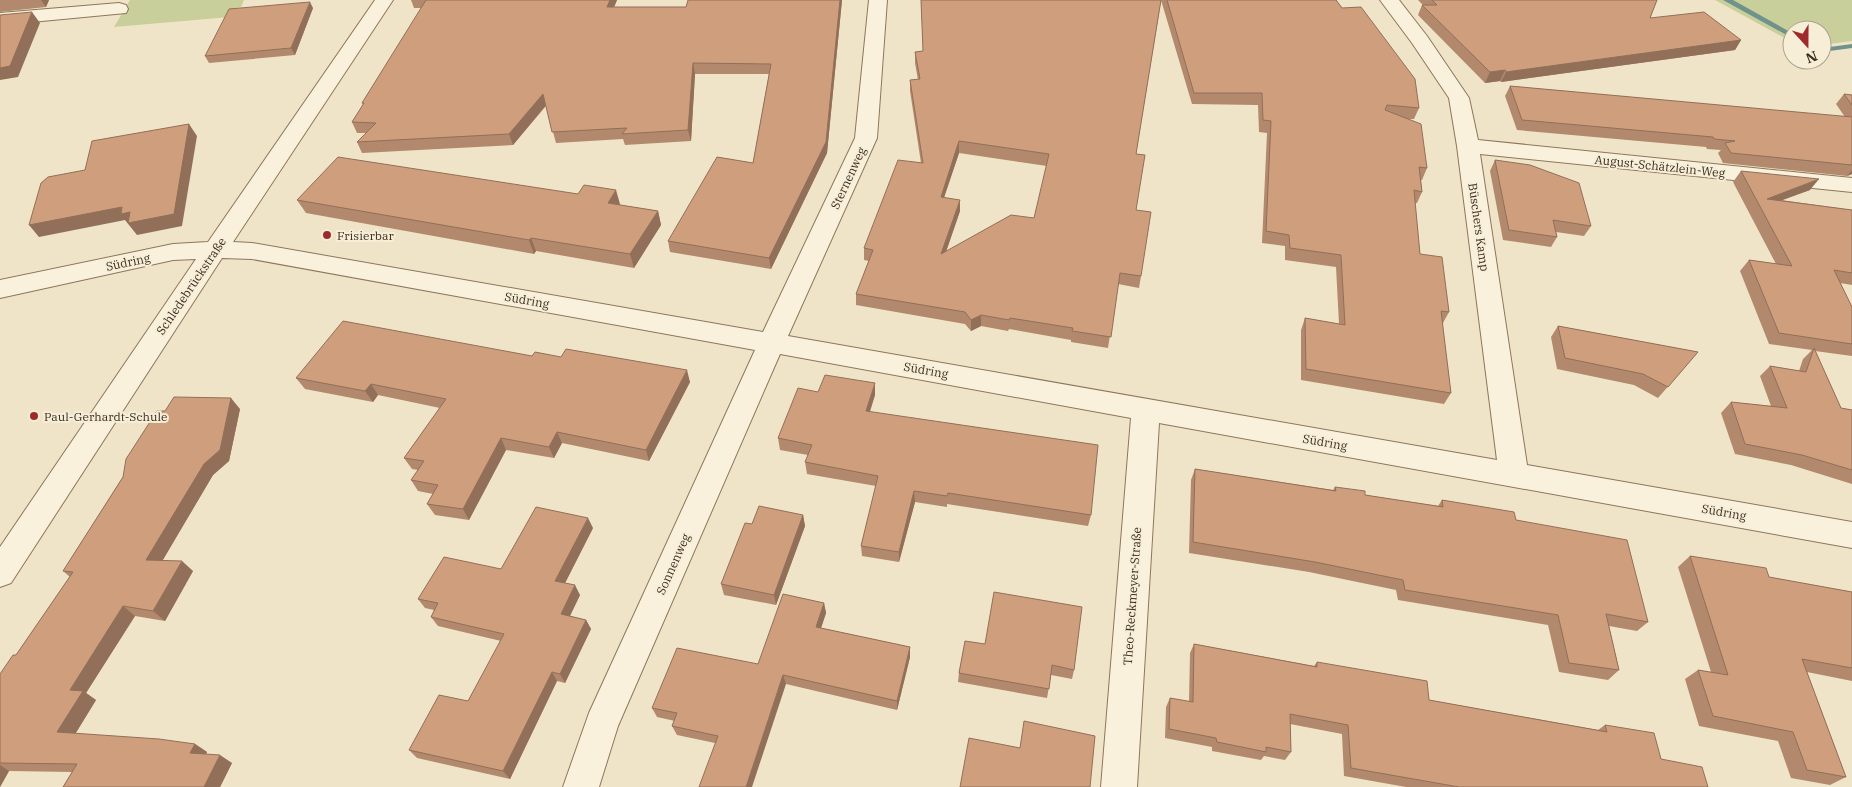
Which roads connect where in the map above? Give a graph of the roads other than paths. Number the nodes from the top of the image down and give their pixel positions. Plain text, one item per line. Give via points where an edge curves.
1 (384, 0) edge
2 (878, 0) edge
3 (1389, 0) edge
4 (120, 9) dead end
5 (0, 19) edge
6 (1468, 146) junction
7 (1852, 185) edge
8 (215, 250) junction
9 (0, 289) edge
10 (771, 344) junction
11 (1146, 410) junction
12 (1514, 475) junction
13 (1852, 535) edge
14 (0, 573) edge
15 (1126, 786) edge
16 (581, 787) edge

1 - 8 street, Schledebrückstraße
2 - 10 street, Sternenweg via 866,138
3 - 6 street, Büschers Kamp via 1459,98
4 - 5 street
6 - 7 street, August-Schätzlein-Weg
6 - 12 street, Büschers Kamp
8 - 9 street, Südring via 173,252
8 - 10 street, Südring via 252,251
8 - 14 street, Schledebrückstraße
10 - 11 street, Südring
10 - 16 street, Sonnenweg via 601,725
11 - 12 street, Südring
11 - 15 street, Theo-Reckmeyer-Straße
12 - 13 street, Südring

